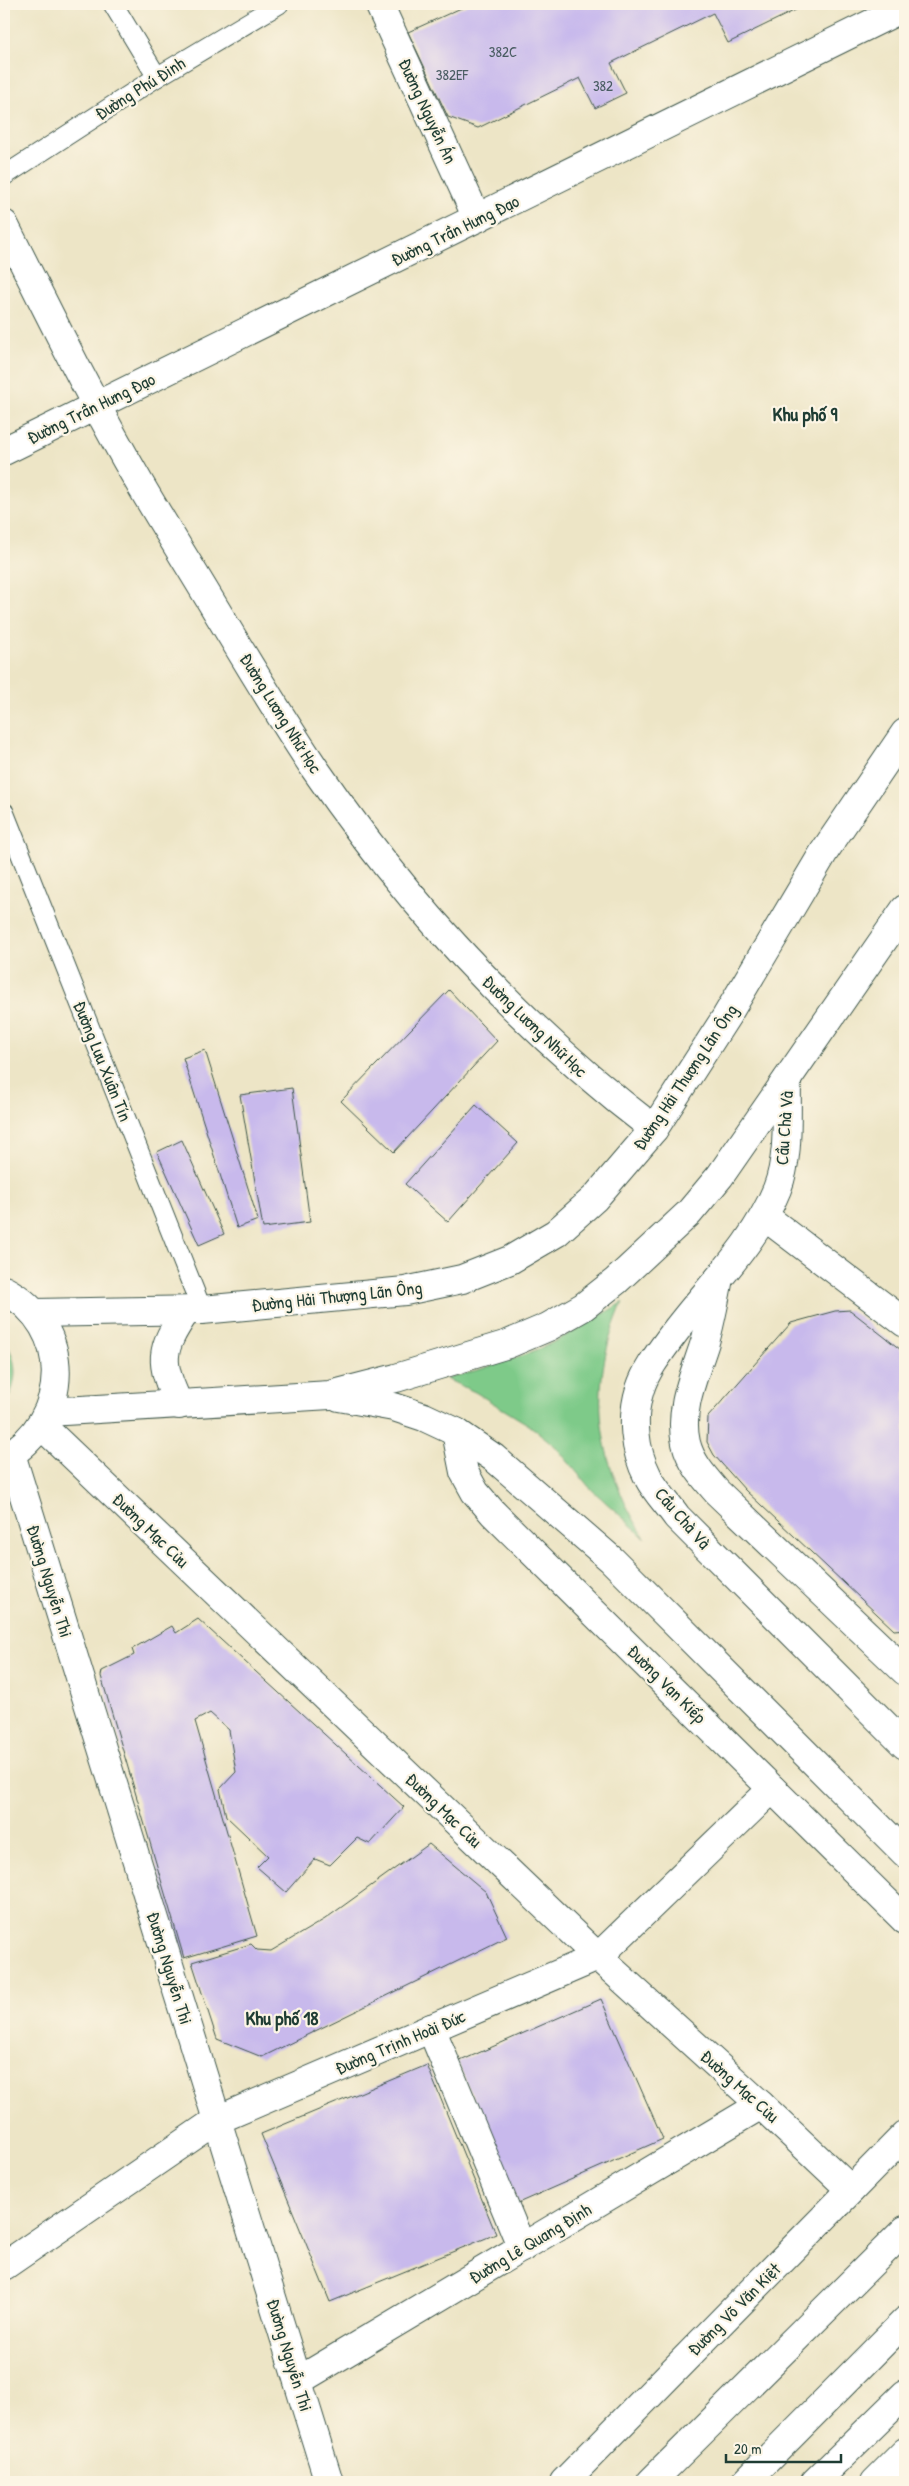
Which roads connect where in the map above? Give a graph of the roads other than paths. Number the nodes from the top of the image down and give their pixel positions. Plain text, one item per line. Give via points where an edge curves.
1 (113, 4) edge
2 (279, 4) edge
3 (379, 4) edge
4 (905, 7) edge
5 (157, 76) junction
6 (4, 176) edge
7 (477, 218) junction
8 (4, 224) edge
9 (97, 405) junction
10 (4, 451) edge
11 (905, 733) edge
12 (4, 812) edge
13 (905, 910) edge
14 (787, 1080) junction
15 (654, 1129) junction
16 (764, 1216) junction
17 (719, 1278) junction
18 (4, 1290) edge
19 (194, 1310) junction
20 (34, 1313) junction
21 (905, 1323) edge
22 (330, 1395) junction
23 (179, 1405) junction
24 (45, 1419) junction
25 (456, 1432) junction
26 (7, 1456) edge
27 (905, 1671) edge
28 (905, 1745) edge
29 (772, 1789) junction
30 (905, 1853) edge
31 (905, 1920) edge
32 (598, 1957) junction
33 (431, 2028) junction
34 (761, 2105) junction
35 (217, 2120) junction
36 (905, 2136) edge
37 (851, 2190) junction
38 (905, 2230) edge
39 (522, 2248) junction
40 (4, 2266) edge
41 (905, 2321) edge
42 (298, 2380) junction
43 (905, 2394) edge
44 (905, 2452) edge
45 (329, 2482) edge
46 (564, 2482) edge
47 (651, 2482) edge
48 (745, 2482) edge
49 (815, 2482) edge
50 (875, 2482) edge

1 - 5 lane
2 - 5 lane, Đường Phú Đinh
3 - 7 main road, Đường Nguyễn Án
4 - 7 main road, Đường Trần Hưng Đạo
5 - 6 lane, Đường Phú Đinh
7 - 9 main road, Đường Trần Hưng Đạo
8 - 9 main road, Đường Lương Nhữ Học
9 - 10 main road, Đường Trần Hưng Đạo
9 - 15 main road, Đường Lương Nhữ Học via 140,483 283,720 365,838 418,904 512,1008 575,1066
11 - 15 main road, Đường Hải Thượng Lãn Ông via 824,852 726,1018
12 - 19 lane, Đường Lưu Xuân Tín
13 - 14 main road
14 - 16 main road, Cầu Chà Và via 784,1160 777,1188
14 - 22 main road via 720,1176 689,1213 583,1307 508,1344
15 - 19 main road, Đường Hải Thượng Lãn Ông via 595,1198 556,1232 510,1260 462,1278 405,1290
16 - 17 main road, Cầu Chà Và
16 - 21 main road
17 - 27 main road via 684,1421 686,1444 696,1468 717,1492
17 - 28 main road, Cầu Chà Và via 656,1357 640,1388 634,1420 638,1451 648,1478 677,1517
18 - 20 main road via 16,1296
19 - 20 main road, Đường Hải Thượng Lãn Ông
19 - 23 main road via 170,1334 165,1346 168,1381
20 - 24 main road via 46,1330 56,1371 54,1392
22 - 23 main road
22 - 25 main road via 394,1407
23 - 24 main road
24 - 26 main road
24 - 32 main road, Đường Mạc Cửu
25 - 29 main road, Đường Vạn Kiếp via 464,1472 475,1492 493,1513
25 - 30 main road via 494,1458 612,1560
26 - 35 main road, Đường Nguyễn Thi
29 - 31 main road, Đường Vạn Kiếp
29 - 32 main road, Đường Trịnh Hoài Đức
32 - 33 main road, Đường Trịnh Hoài Đức
32 - 34 main road, Đường Mạc Cửu
33 - 35 main road, Đường Trịnh Hoài Đức
33 - 39 main road
34 - 37 main road, Đường Mạc Cửu
34 - 39 main road, Đường Lê Quang Định
35 - 40 main road, Đường Trịnh Hoài Đức
35 - 42 main road, Đường Nguyễn Thi
36 - 37 main road, Đường Võ Văn Kiệt
37 - 46 main road, Đường Võ Văn Kiệt
38 - 47 main road
39 - 42 main road, Đường Lê Quang Định
41 - 48 main road
42 - 45 main road, Đường Nguyễn Thi
43 - 49 main road
44 - 50 main road

